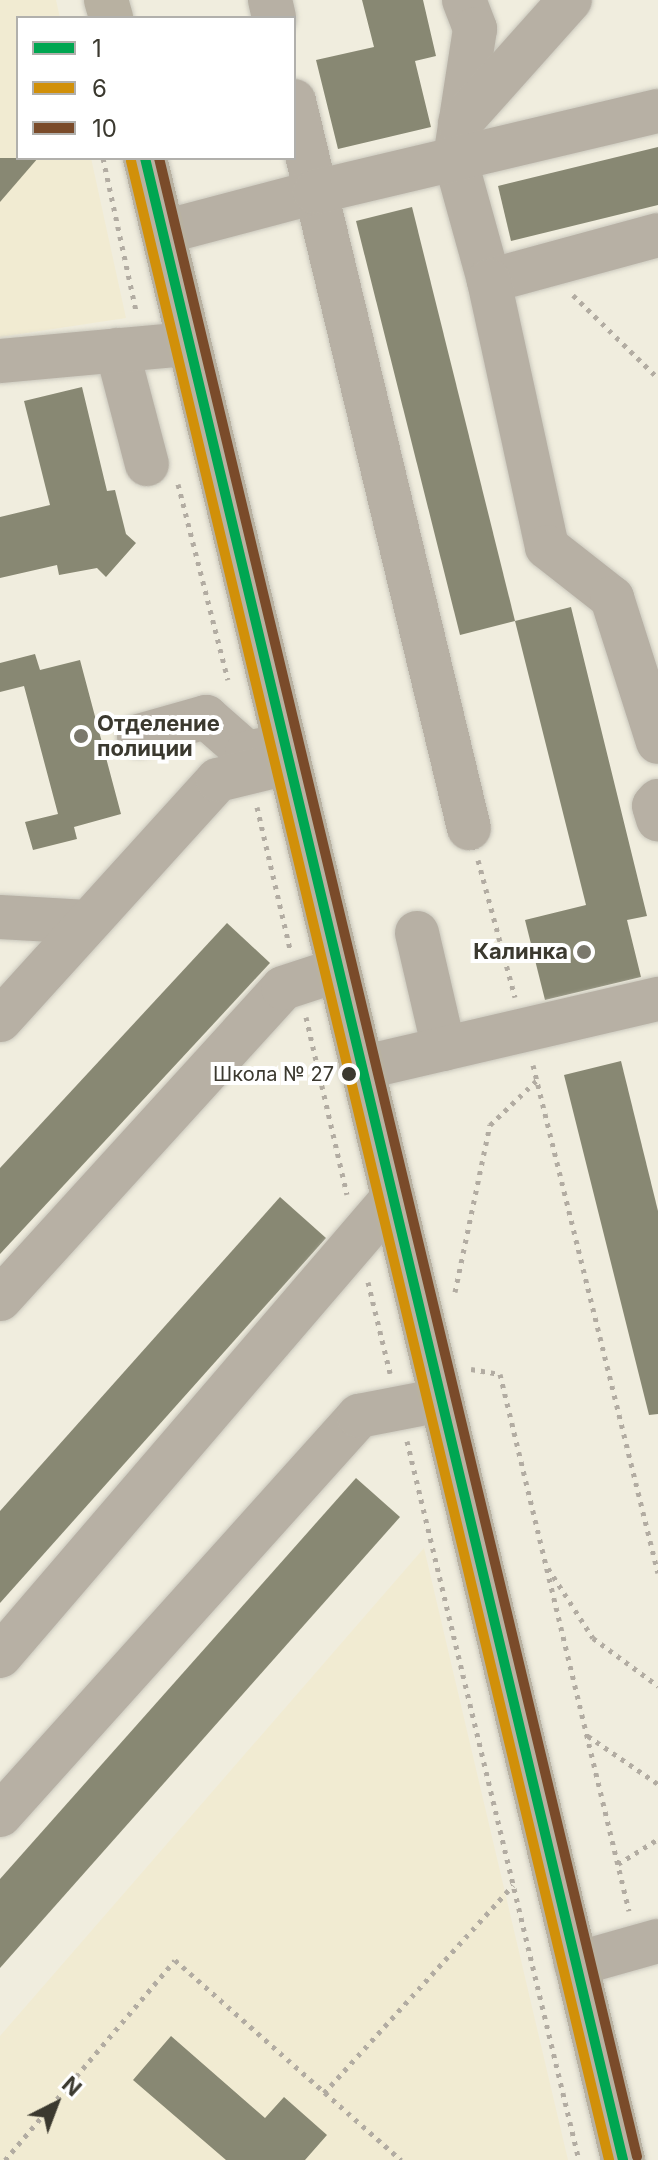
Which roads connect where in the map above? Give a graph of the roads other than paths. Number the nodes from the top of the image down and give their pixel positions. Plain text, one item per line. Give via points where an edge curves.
1 (464, 0) edge
2 (570, 0) edge
3 (296, 110) edge
4 (658, 111) edge
5 (458, 140) junction
6 (146, 160) edge
7 (315, 192) junction
8 (164, 232) junction
9 (658, 235) edge
10 (489, 281) junction
11 (188, 344) junction
12 (130, 348) junction
13 (0, 361) edge
14 (163, 473) road end
15 (139, 736) dead end
16 (658, 742) edge
17 (274, 760) junction
18 (658, 801) edge
19 (658, 819) edge
20 (469, 828) road end
21 (0, 917) edge
22 (87, 922) junction
23 (417, 933) dead end
24 (318, 977) junction
25 (656, 1010) edge
26 (0, 1020) edge
27 (444, 1049) junction
28 (361, 1068) junction
29 (393, 1198) junction
30 (0, 1299) edge
31 (453, 1375) junction
32 (0, 1656) edge
33 (0, 1815) edge
34 (648, 1944) edge
35 (576, 1964) junction
36 (623, 2160) edge

1 - 5 lane via 475,29
2 - 5 lane
3 - 7 lane
4 - 5 lane
5 - 7 lane
5 - 10 lane
6 - 8 main road
7 - 8 lane
7 - 20 lane
8 - 11 main road
9 - 10 lane
10 - 16 lane via 547,547 612,598
11 - 12 lane
11 - 17 main road
12 - 13 lane
12 - 14 lane
15 - 17 lane via 206,717 247,753
17 - 22 lane via 218,780
17 - 24 main road
18 - 19 lane
21 - 22 lane
22 - 26 lane
23 - 27 lane
24 - 28 main road
24 - 30 lane via 283,988
25 - 27 lane via 524,1029
27 - 28 lane
28 - 29 main road
29 - 31 main road
29 - 32 lane
31 - 33 lane via 399,1410 359,1416
31 - 35 main road
34 - 35 lane
35 - 36 main road

